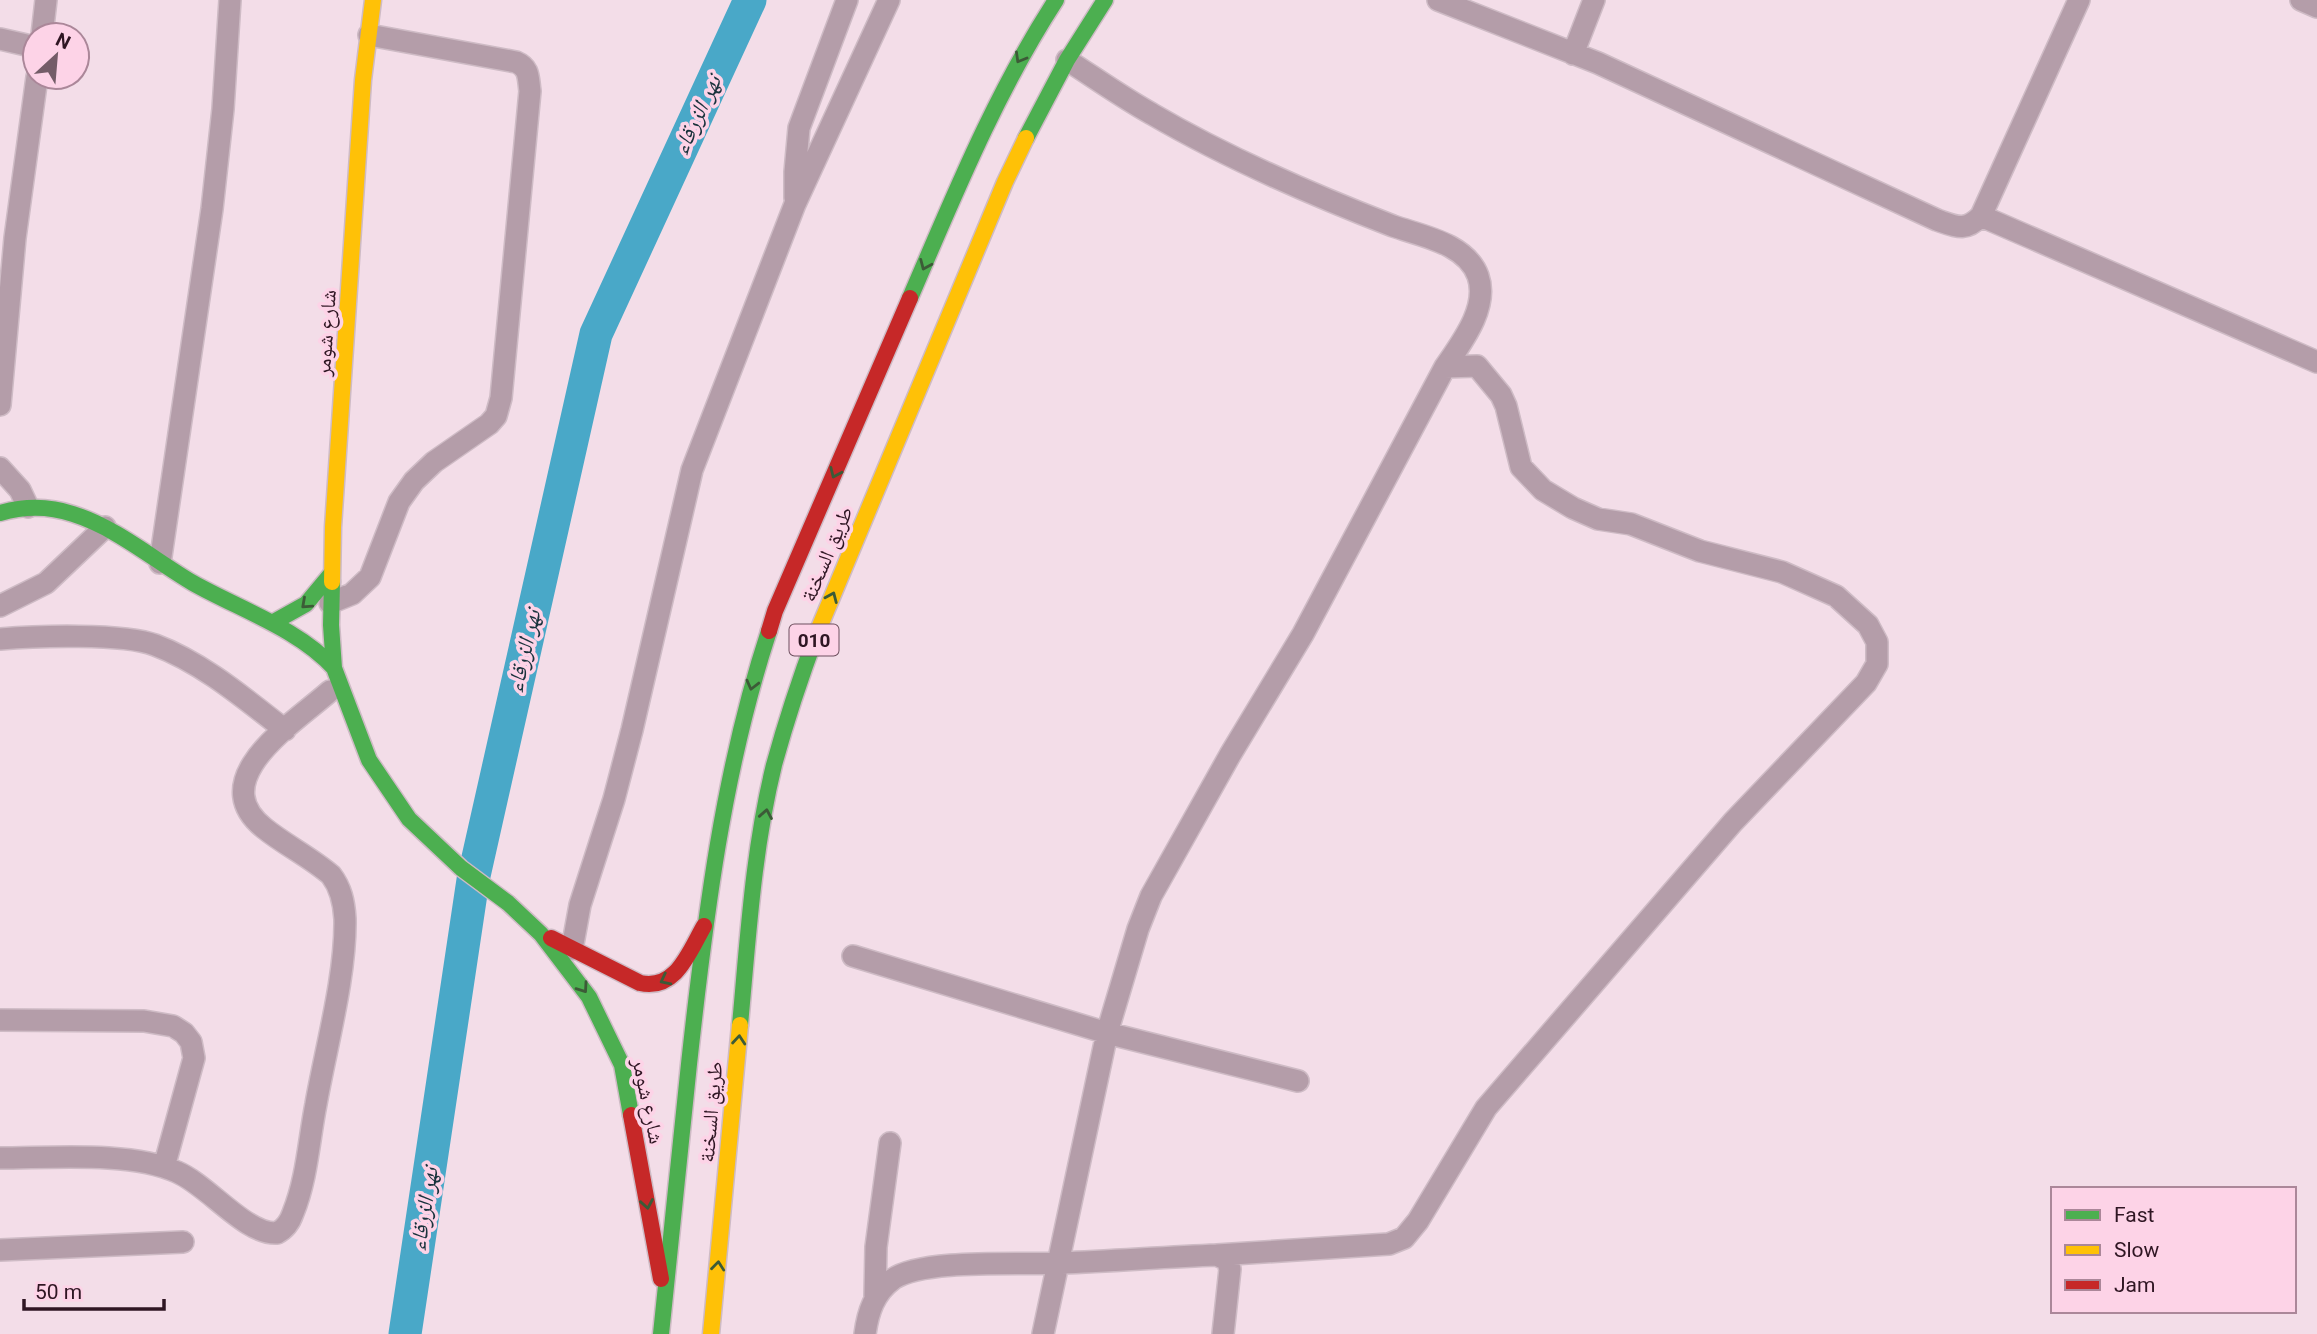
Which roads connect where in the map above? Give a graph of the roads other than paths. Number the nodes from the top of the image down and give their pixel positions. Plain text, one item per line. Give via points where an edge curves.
1 (46, 0) edge
2 (230, 0) edge
3 (373, 0) edge
4 (847, 0) edge
5 (889, 0) edge
6 (1056, 0) edge
7 (1105, 0) edge
8 (1438, 0) edge
9 (1594, 0) edge
10 (2079, 0) edge
11 (44, 21) edge
12 (369, 35) junction
13 (0, 39) edge
14 (21, 44) edge
15 (1573, 54) junction
16 (1067, 60) junction
17 (34, 91) edge
18 (795, 204) junction
19 (1981, 216) junction
20 (8, 237) edge
21 (2317, 362) edge
22 (1445, 368) junction
23 (0, 405) edge
24 (0, 468) edge
25 (28, 507) junction
26 (0, 513) edge
27 (105, 527) junction
28 (160, 563) junction
29 (331, 574) junction
30 (330, 603) junction
31 (0, 606) edge
32 (243, 611) junction
33 (272, 623) junction
34 (0, 639) edge
35 (326, 678) junction
36 (285, 730) junction
37 (357, 733) junction
38 (704, 926) junction
39 (541, 934) junction
40 (572, 948) junction
41 (853, 956) dead end
42 (0, 1020) edge
43 (1107, 1033) junction
44 (1298, 1081) dead end
45 (890, 1143) dead end
46 (0, 1158) edge
47 (164, 1167) junction
48 (183, 1242) dead end
49 (0, 1250) edge
50 (1217, 1255) junction
51 (1059, 1264) junction
52 (875, 1296) junction
53 (664, 1297) junction
54 (661, 1334) edge
55 (711, 1334) edge
56 (865, 1334) edge
57 (1044, 1334) edge
58 (1223, 1334) edge

1 - 11 street
2 - 28 street via 212,209
3 - 12 main road, شارع شومر
4 - 18 street via 799,128
5 - 18 street
6 -> 38 main road, طريق السخنة / 010 via 989,116 813,536 775,611 734,758
7 - 16 main road, طريق السخنة / 010
8 - 15 street
9 - 15 street
10 - 19 street
12 - 29 main road, شارع شومر
12 - 30 street via 525,65 530,91 496,416 414,481 399,502 370,577 352,594
13 - 14 street
15 - 19 street via 1937,220 1958,228 1972,225
16 - 22 street via 1151,114 1226,154 1310,194 1443,243 1460,254 1478,275 1480,299 1468,332
55 -> 16 main road, طريق السخنة / 010 via 749,931 774,767 846,550 1005,182
17 - 20 street
18 - 40 street via 692,470 632,730 580,905
19 - 21 street
20 - 23 street
22 - 43 street via 1303,634 1152,896
22 - 50 street via 1477,366 1491,381 1506,406 1521,467 1551,496 1598,519 1631,524 1700,551 1817,586 1849,606 1868,625 1877,642 1877,664 1866,682 1733,822 1486,1108 1404,1238 1389,1244
24 - 25 street via 20,489
25 - 26 main road, شارع شومر
25 - 27 main road, شارع شومر via 73,514
27 - 28 main road, شارع شومر
27 - 31 street via 46,583
28 - 32 main road, شارع شومر
29 - 30 main road, شارع شومر
29 -> 33 main road via 310,603
30 - 35 main road, شارع شومر
32 - 33 main road, شارع شومر
32 - 35 main road, شارع شومر
33 - 35 main road, شارع شومر via 323,654
34 - 36 street via 97,638 154,645 209,673
35 - 36 street
35 - 37 main road, شارع شومر
35 - 37 main road, شارع شومر
36 - 47 street via 248,771 242,796 245,807 264,828 331,875 339,885 345,921 297,1201 283,1230 269,1234 246,1223 197,1183
37 - 39 main road, شارع شومر via 369,760 409,819
38 -> 40 main road, شارع شومر via 676,974 655,985 640,983
38 - 53 main road, طريق السخنة / 010
39 - 40 main road, شارع شومر
39 -> 53 main road, شارع شومر via 589,997 622,1065
41 - 43 street
42 - 47 street via 144,1021 173,1026 184,1033 194,1058
43 - 44 street
43 - 51 street
45 - 52 street via 876,1247
46 - 47 street via 124,1160
48 - 49 street
50 - 51 street
50 - 58 street via 1227,1260 1230,1269
51 - 52 street via 912,1270
51 - 57 street
52 - 56 street
53 - 54 main road, طريق السخنة / 010

